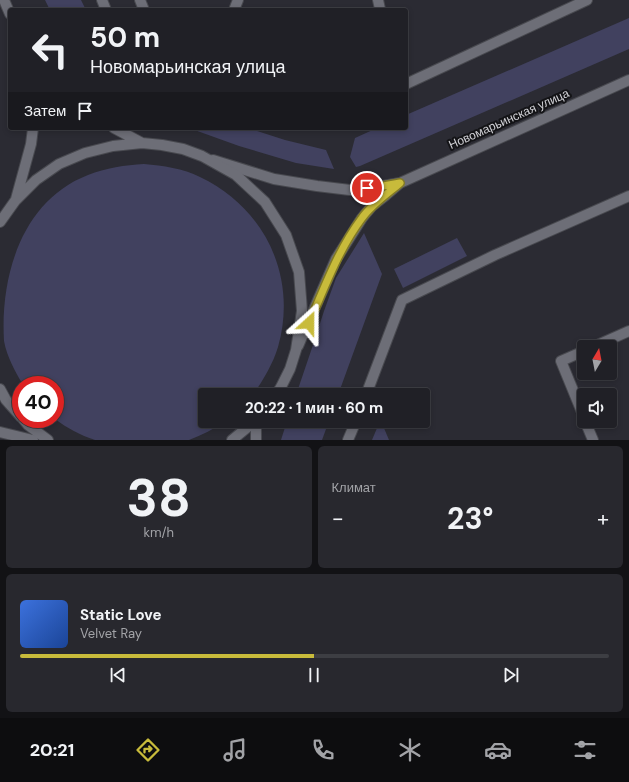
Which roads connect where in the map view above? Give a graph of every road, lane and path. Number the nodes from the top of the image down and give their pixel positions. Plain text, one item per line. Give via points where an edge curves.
1 (4, 0) edge
2 (587, 0) edge
3 (8, 9) edge
4 (629, 80) edge
5 (408, 81) edge
6 (33, 130) edge
7 (118, 130) edge
8 (142, 143) junction
9 (202, 156) junction
10 (400, 183) junction
11 (629, 196) edge
12 (15, 201) junction
13 (0, 222) edge
14 (629, 331) edge
15 (609, 340) edge
16 (296, 350) junction
17 (577, 354) edge
18 (280, 388) edge
19 (369, 388) edge
20 (0, 389) edge
21 (577, 401) edge
22 (12, 407) edge
23 (32, 428) edge
24 (247, 428) edge
25 (255, 428) edge
26 (353, 428) edge
27 (589, 428) edge
28 (0, 432) edge
29 (33, 440) edge
30 (48, 440) edge
31 (232, 440) edge
32 (256, 440) edge
33 (348, 440) edge
34 (593, 440) edge

1 - 3 main road
2 - 5 main road
4 - 10 main road, Новомарьинская улица
6 - 12 main road
7 - 8 main road
8 - 9 main road via 183,149
8 - 12 main road via 113,146 85,153 59,164 36,180
9 - 10 main road, Новомарьинская улица via 274,179 317,186 350,190
9 - 16 main road via 236,175 265,202 286,235 299,272 302,311
10 - 16 main road, Новомарьинская улица via 372,206 336,259
11 - 19 main road via 495,255 402,300
12 - 13 main road
14 - 15 main road
16 - 18 main road
17 - 21 main road via 560,361
20 - 22 main road
23 - 30 main road
24 - 31 main road
25 - 32 main road
26 - 33 main road
27 - 34 main road
28 - 29 main road

